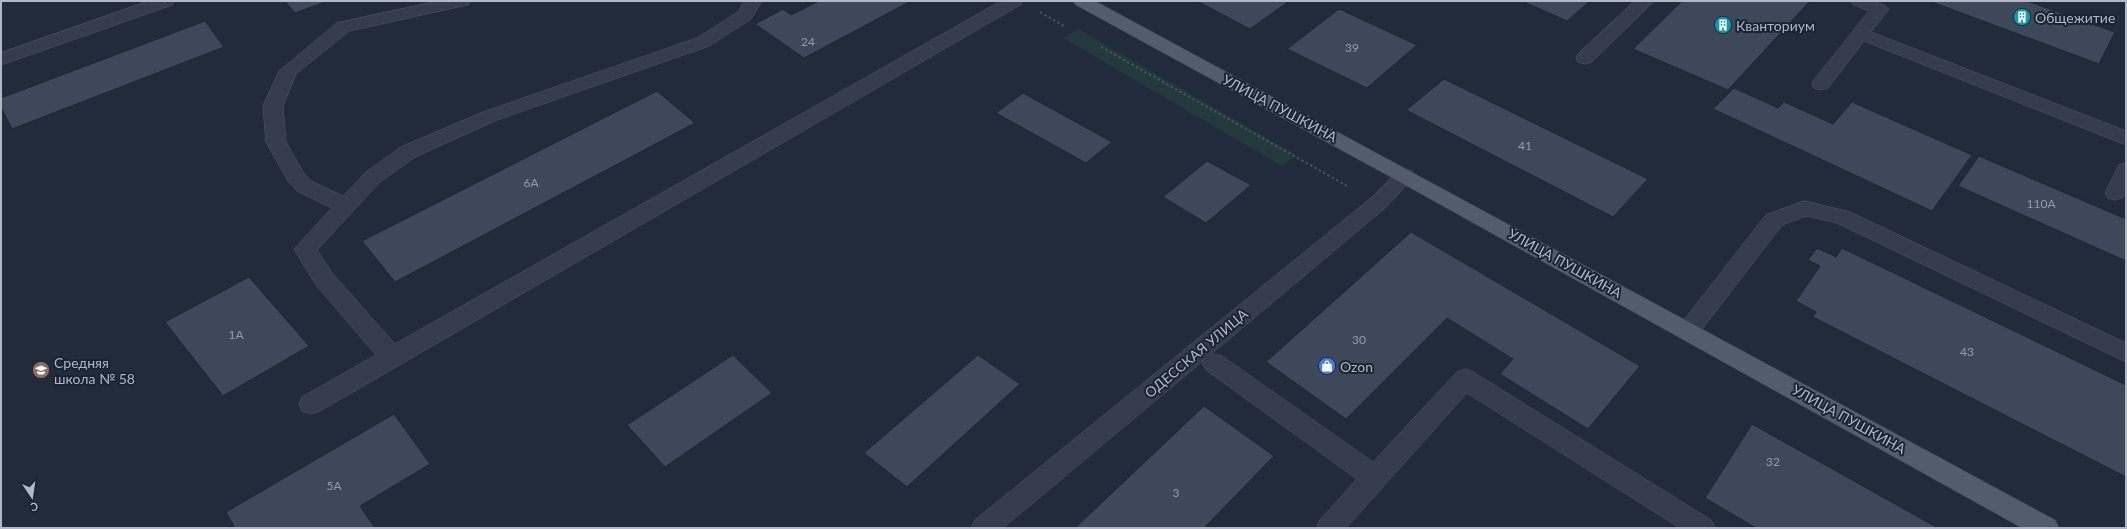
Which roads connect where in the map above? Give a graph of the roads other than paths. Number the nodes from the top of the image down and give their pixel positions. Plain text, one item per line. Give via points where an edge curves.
1 (166, 1) edge
2 (462, 1) edge
3 (753, 1) edge
4 (1014, 1) edge
5 (1082, 1) edge
6 (1645, 1) edge
7 (1860, 1) edge
8 (1860, 34) junction
9 (1585, 58) dead end
10 (1, 59) edge
11 (1821, 84) dead end
12 (2126, 138) edge
13 (2126, 170) edge
14 (1405, 176) junction
15 (2115, 193) dead end
16 (346, 206) junction
17 (1688, 331) junction
18 (2126, 353) edge
19 (392, 357) junction
20 (1214, 363) dead end
21 (311, 404) dead end
22 (1374, 477) junction
23 (984, 528) edge
24 (1328, 528) edge
25 (1702, 528) edge
26 (2046, 528) edge

1 - 10 street
2 - 16 street via 343,27 288,71 273,106 276,142 295,176 304,186
3 - 16 street via 745,14 703,42 490,116 408,152 373,178
4 - 19 street
5 - 14 main road, УЛИЦА ПУШКИНА
6 - 9 street
7 - 8 street via 1880,9
8 - 11 street
8 - 12 street
13 - 15 street
14 - 17 main road, УЛИЦА ПУШКИНА
14 - 23 street, ОДЕССКАЯ УЛИЦА via 1378,203
16 - 19 street via 305,249 324,279
17 - 18 street via 1774,220 1806,208 1843,217
17 - 26 main road, УЛИЦА ПУШКИНА
19 - 21 street
20 - 22 street
22 - 24 street
22 - 25 street via 1465,379

